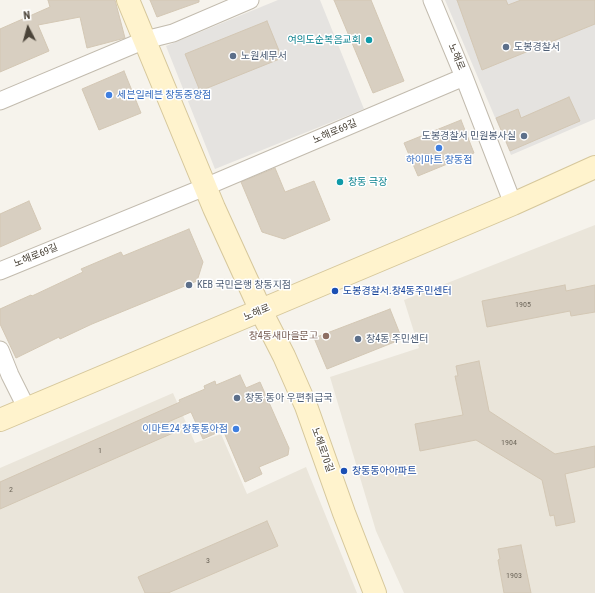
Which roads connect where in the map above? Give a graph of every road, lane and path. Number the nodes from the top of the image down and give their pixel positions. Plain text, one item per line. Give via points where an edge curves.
1 (128, 0) edge
2 (250, 0) edge
3 (432, 0) edge
4 (145, 40) junction
5 (464, 77) junction
6 (0, 101) edge
7 (595, 168) edge
8 (205, 187) junction
9 (513, 204) junction
10 (0, 271) edge
11 (261, 311) junction
12 (0, 350) edge
13 (27, 409) junction
14 (0, 420) edge
15 (375, 593) edge

1 - 4 main road
2 - 4 street via 173,33
3 - 5 street, 노해로
4 - 6 street
4 - 8 main road
5 - 8 street, 노해로69길
5 - 9 street, 노해로
7 - 9 main road, 노해로
8 - 10 street, 노해로69길
8 - 11 main road
9 - 11 main road, 노해로
11 - 13 main road, 노해로
11 - 15 main road, 노해로70길 via 306,406
12 - 13 street
13 - 14 main road, 노해로

